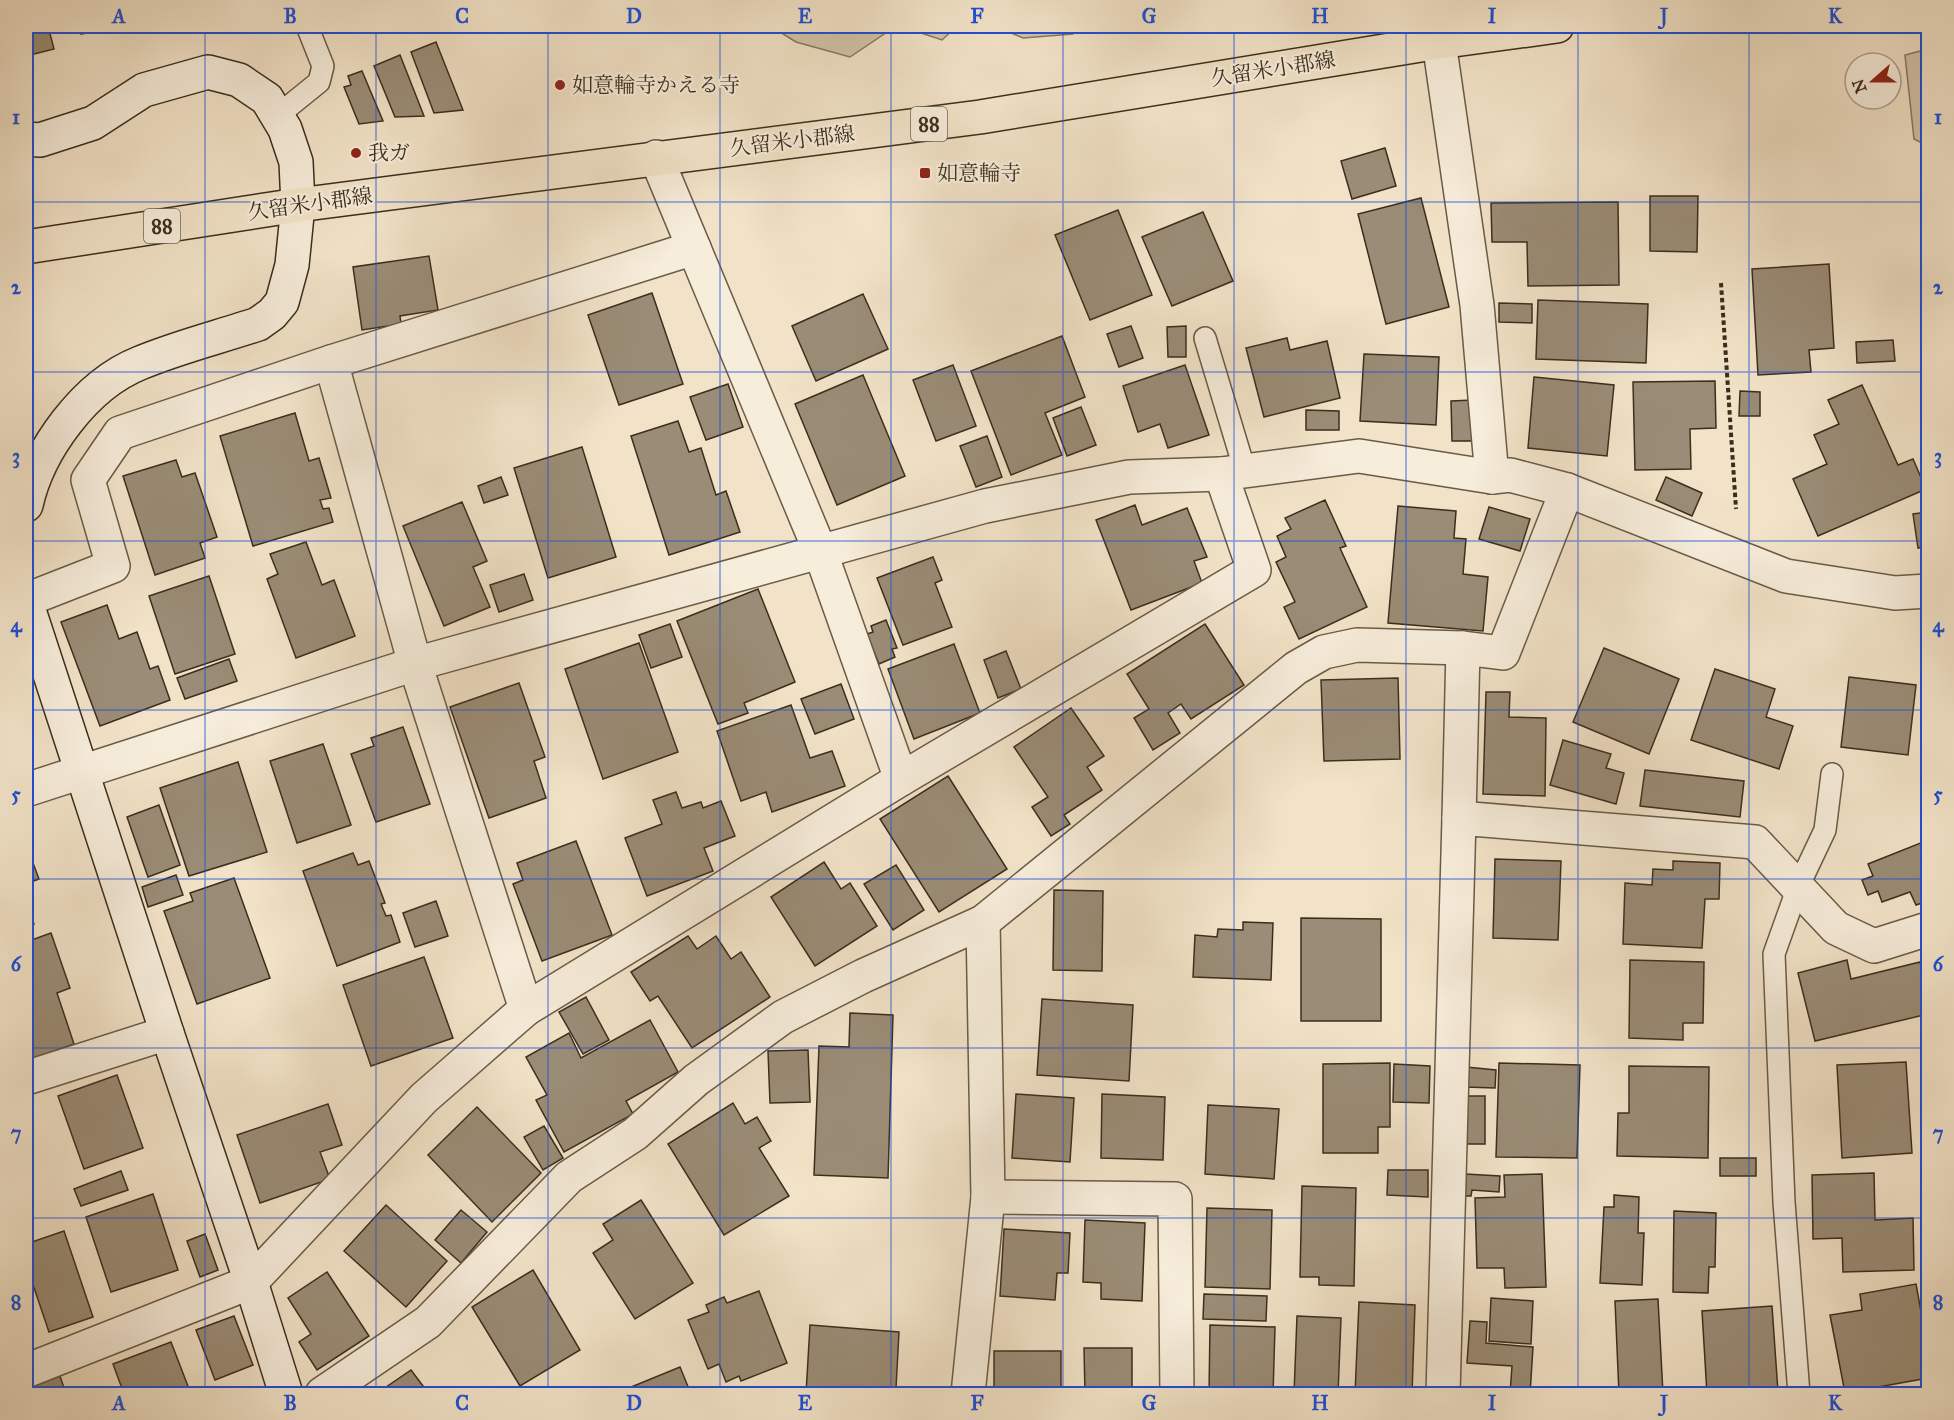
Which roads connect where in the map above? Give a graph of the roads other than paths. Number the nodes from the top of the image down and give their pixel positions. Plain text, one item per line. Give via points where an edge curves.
1 (307, 26) edge
2 (1557, 26) edge
3 (1439, 42) junction
4 (277, 116) junction
5 (26, 139) edge
6 (656, 158) junction
7 (298, 205) junction
8 (26, 247) edge
9 (694, 248) junction
10 (1205, 338) dead end
11 (331, 362) junction
12 (1233, 472) junction
13 (30, 474) edge
14 (1492, 477) junction
15 (1567, 490) junction
16 (26, 505) edge
17 (820, 551) junction
18 (1929, 591) edge
19 (26, 601) edge
20 (1463, 648) junction
21 (415, 664) junction
22 (81, 773) junction
23 (1832, 774) dead end
24 (901, 779) junction
25 (26, 790) edge
26 (1459, 818) junction
27 (1798, 886) junction
28 (983, 922) junction
29 (1929, 929) edge
30 (526, 1010) junction
31 (167, 1032) junction
32 (26, 1078) edge
33 (988, 1197) junction
34 (251, 1282) junction
35 (26, 1371) edge
36 (279, 1391) edge
37 (322, 1395) edge
38 (968, 1395) edge
39 (1177, 1395) edge
40 (1443, 1395) edge
41 (1799, 1395) edge

1 - 4 lane via 323,66 319,82
2 - 3 main road, 久留米小郡線 / 88
3 - 6 main road, 久留米小郡線 / 88 via 980,117
3 - 14 street via 1477,305
4 - 5 street via 267,99 239,80 208,72 144,90 93,123 40,140
4 - 7 street via 296,162
6 - 7 main road, 久留米小郡線 / 88
6 - 9 street
7 - 8 main road, 久留米小郡線 / 88
7 - 13 street via 292,265 282,302 273,314 258,324 138,363 110,379 86,400
9 - 11 street
9 - 17 street
10 - 12 lane
11 - 19 street via 120,433 88,480 113,566
11 - 21 street
12 - 14 street via 1359,456
12 - 17 street via 1118,479 985,506
12 - 24 street via 1254,570
13 - 16 street
14 - 15 street via 1510,475
15 - 18 street via 1786,576 1895,593
15 - 20 street via 1503,653
17 - 21 street
17 - 24 street
19 - 22 street
20 - 26 street
20 - 28 street via 1357,645 1324,652 1296,668
21 - 22 street
21 - 30 street
22 - 25 street
22 - 31 street
23 - 27 lane via 1825,830
24 - 30 street
26 - 27 street via 1755,842
26 - 40 street
27 - 29 street via 1836,928 1874,946
27 - 41 lane via 1774,954 1784,1202
28 - 33 street
28 - 37 street via 783,1017 696,1080 635,1134 569,1177 428,1322
30 - 34 street via 424,1098
31 - 32 street
31 - 34 street
33 - 38 street
33 - 39 street via 1175,1199
34 - 35 street
34 - 36 street

